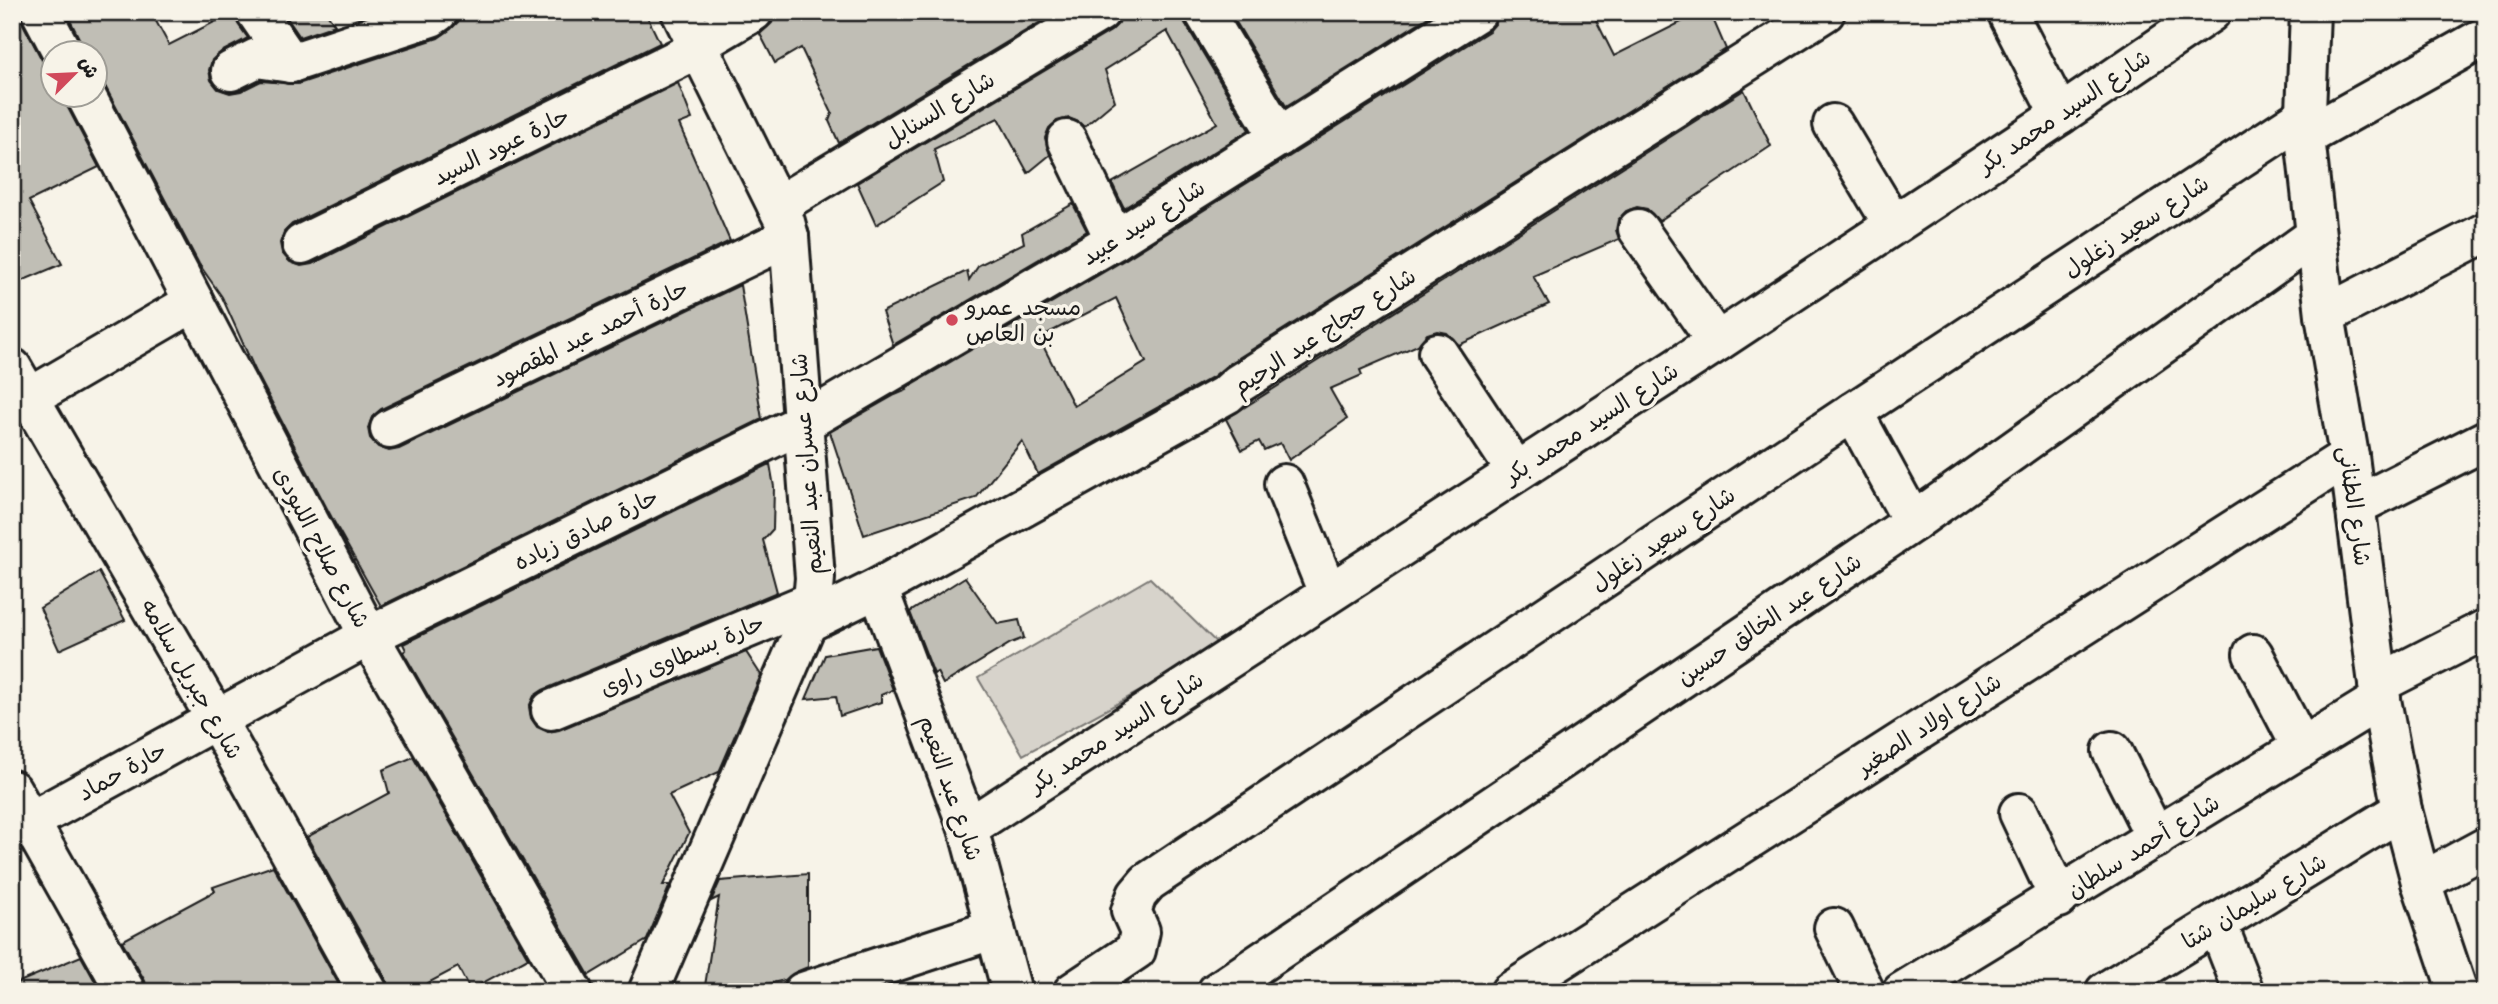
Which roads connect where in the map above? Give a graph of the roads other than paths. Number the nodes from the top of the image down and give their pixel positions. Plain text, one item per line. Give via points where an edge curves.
1 (41, 12) edge
2 (256, 12) edge
3 (753, 12) edge
4 (1100, 12) edge
5 (1204, 12) edge
6 (1477, 12) edge
7 (1825, 12) edge
8 (2211, 12) edge
9 (2310, 12) edge
10 (433, 14) edge
11 (2009, 16) dead end
12 (692, 35) edge
13 (2486, 36) edge
14 (55, 38) edge
15 (291, 63) junction
16 (231, 71) dead end
17 (92, 108) edge
18 (2060, 115) junction
19 (1833, 124) dead end
20 (2305, 126) junction
21 (1279, 137) junction
22 (1067, 140) dead end
23 (783, 222) junction
24 (1893, 224) junction
25 (1638, 229) dead end
26 (2486, 232) edge
27 (2315, 236) junction
28 (1115, 240) junction
29 (302, 244) dead end
30 (194, 302) junction
31 (2325, 315) junction
32 (1717, 342) junction
33 (1438, 353) dead end
34 (21, 383) edge
35 (1853, 412) junction
36 (803, 423) junction
37 (390, 429) dead end
38 (2486, 440) edge
39 (2349, 456) junction
40 (1516, 471) junction
41 (1284, 484) dead end
42 (2355, 506) junction
43 (1913, 522) junction
44 (878, 588) junction
45 (1328, 593) junction
46 (810, 612) junction
47 (2486, 629) edge
48 (369, 636) junction
49 (2253, 654) dead end
50 (2380, 692) junction
51 (551, 710) dead end
52 (216, 719) junction
53 (2302, 748) junction
54 (2112, 751) dead end
55 (21, 806) edge
56 (2402, 810) junction
57 (2018, 813) dead end
58 (968, 828) junction
59 (2156, 838) junction
60 (2486, 847) edge
61 (2421, 882) junction
62 (2059, 898) junction
63 (2217, 923) junction
64 (1833, 928) dead end
65 (995, 929) junction
66 (126, 992) edge
67 (368, 992) edge
68 (573, 992) edge
69 (648, 992) edge
70 (803, 992) edge
71 (1012, 992) edge
72 (1073, 992) edge
73 (1217, 992) edge
74 (1510, 992) edge
75 (1864, 992) edge
76 (1902, 992) edge
77 (2105, 992) edge
78 (2244, 992) edge
79 (2458, 992) edge

1 - 14 street
2 - 15 street
3 - 12 street, حارة عبود السيد
4 - 23 street, شارع السنابل
5 - 21 street
6 - 21 street, شارع سيد عبيد
7 - 44 street, شارع حجاج عبد الرحيم via 1227,394
8 - 18 street, شارع السيد محمد بكر
9 - 20 street, شارع الطنانى
10 - 15 street
11 - 18 street
12 - 23 street, شارع عسران عبد النعيم
12 - 29 street, حارة عبود السيد
13 - 20 street, شارع سعيد زغلول
15 - 16 street via 257,58
17 - 30 street, شارع صلاح اللبودى
18 - 24 street, شارع السيد محمد بكر
19 - 24 street
20 - 27 street, شارع الطنانى
20 - 35 street, شارع سعيد زغلول
21 - 28 street, شارع سيد عبيد
22 - 28 street
23 - 36 street, شارع عسران عبد النعيم
23 - 37 street, حارة أحمد عبد المقصود
24 - 32 street, شارع السيد محمد بكر
25 - 32 street
26 - 31 street
27 - 31 street, شارع الطنانى
27 - 43 street, شارع عبد الخالق حسين
28 - 36 street, شارع سيد عبيد
30 - 34 street
30 - 48 street, شارع صلاح اللبودى
31 - 39 street, شارع الطنانى
32 - 40 street, شارع السيد محمد بكر
33 - 40 street
34 - 52 street, شارع جبريل سلامه
35 - 43 street
35 - 72 street, شارع سعيد زغلول via 1148,882 1131,911 1140,932 1136,950
36 - 46 street, شارع عسران عبد النعيم via 815,578
36 - 48 street, حارة صادق زياده
38 - 42 street
39 - 42 street, شارع الطنانى
39 - 74 street, شارع اولاد الصغير
40 - 45 street, شارع السيد محمد بكر
41 - 45 street
42 - 50 street, شارع الطنانى
43 - 73 street, شارع عبد الخالق حسين
44 - 46 street, شارع حجاج عبد الرحيم
44 - 58 street, شارع عبد النعيم
45 - 58 street, شارع السيد محمد بكر
46 - 51 street, حارة بسطاوى راوى
46 - 69 street, شارع عسران عبد النعيم
47 - 50 street, شارع أحمد سلطان
48 - 52 street, حارة صادق زياده
48 - 68 street, شارع صلاح اللبودى
49 - 53 street
50 - 53 street, شارع أحمد سلطان
50 - 56 street, شارع الطنانى
52 - 55 street, حارة حماد
52 - 67 street, شارع جبريل سلامه
53 - 59 street, شارع أحمد سلطان
54 - 59 street
55 - 66 street
56 - 61 street, شارع الطنانى
56 - 63 street, شارع سليمان شتا
57 - 62 street
58 - 65 street, شارع عبد النعيم
59 - 62 street, شارع أحمد سلطان
60 - 61 street
61 - 79 street, شارع الطنانى
62 - 76 street, شارع أحمد سلطان
63 - 77 street, شارع سليمان شتا
63 - 78 street
64 - 75 street
65 - 70 street
65 - 71 street, شارع عبد النعيم

